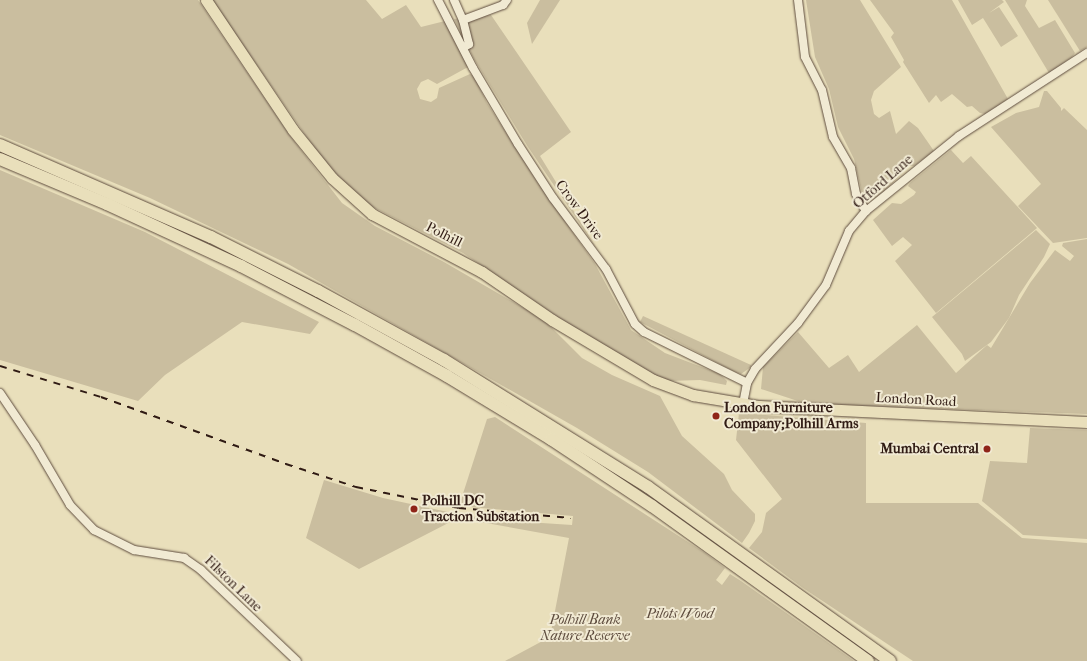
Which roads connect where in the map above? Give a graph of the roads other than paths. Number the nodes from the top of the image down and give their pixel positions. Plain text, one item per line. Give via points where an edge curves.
1 (206, 0) edge
2 (438, 0) edge
3 (454, 0) edge
4 (506, 0) edge
5 (798, 0) edge
6 (463, 20) junction
7 (463, 48) junction
8 (1087, 53) edge
9 (0, 145) edge
10 (0, 159) edge
11 (866, 211) junction
12 (747, 383) junction
13 (0, 393) edge
14 (743, 404) junction
15 (1087, 422) edge
16 (297, 661) edge
17 (868, 661) edge
18 (890, 661) edge

1 - 14 main road, Polhill via 292,130 332,178 372,214 482,272 629,368 683,392
2 - 7 street, Crow Drive
3 - 6 street
4 - 6 street via 503,5
5 - 11 street via 805,57 822,90 833,137 851,168 856,194
6 - 7 street via 469,44
7 - 12 street, Crow Drive via 518,144 553,198 606,269 635,324 644,332
8 - 11 street, Otford Lane via 959,136
9 - 18 highway via 211,237 339,302 444,360 648,487
10 - 17 highway via 107,204 241,266 447,376 551,439 652,506
11 - 12 street, Otford Lane via 849,232 826,285 783,340 755,369
12 - 14 street, Otford Lane
13 - 16 street, Filston Lane via 35,445 70,505 94,530 134,550 184,558 201,570
14 - 15 main road, London Road

